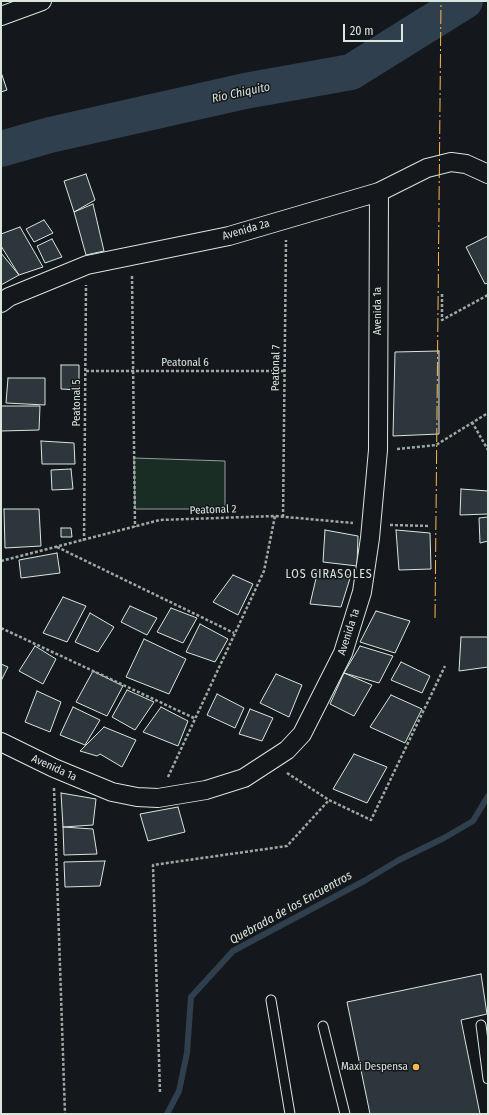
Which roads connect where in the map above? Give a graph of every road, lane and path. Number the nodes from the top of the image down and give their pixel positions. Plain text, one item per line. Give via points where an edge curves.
1 (42, 1) edge
2 (1, 16) edge
3 (488, 174) edge
4 (379, 192) junction
5 (286, 219) junction
6 (132, 257) junction
7 (86, 265) junction
8 (442, 294) dead end
9 (488, 295) edge
10 (1, 303) edge
11 (86, 371) junction
12 (133, 371) junction
13 (284, 371) junction
14 (488, 414) edge
15 (472, 422) junction
16 (378, 450) junction
17 (488, 450) edge
18 (275, 516) junction
19 (283, 517) junction
20 (371, 525) junction
21 (430, 526) dead end
22 (135, 527) junction
23 (84, 541) junction
24 (56, 547) junction
25 (1, 561) edge
26 (1, 628) edge
27 (234, 634) junction
28 (446, 666) dead end
29 (194, 718) junction
30 (1, 742) edge
31 (270, 762) junction
32 (54, 768) junction
33 (158, 798) junction
34 (330, 800) junction
35 (271, 1000) dead end
36 (481, 1025) dead end
37 (323, 1026) dead end
38 (488, 1079) edge
39 (160, 1092) dead end
40 (65, 1114) edge
41 (290, 1114) edge
42 (345, 1114) edge

1 - 2 street
3 - 4 street, Avenida 2a via 466,164 451,162 427,168
4 - 5 street, Avenida 2a
4 - 16 street, Avenida 1a
5 - 6 street, Avenida 2a via 229,236
5 - 13 path, Peatonal 7
6 - 7 street, Avenida 2a
6 - 12 path
7 - 10 street, Avenida 2a via 9,297
7 - 11 path, Peatonal 5
8 - 9 path via 442,320
11 - 12 path, Peatonal 6
11 - 23 path, Peatonal 5
12 - 13 path, Peatonal 6
12 - 22 path
13 - 19 path, Peatonal 7
14 - 15 path
15 - 16 path via 436,445
15 - 17 path
16 - 20 street, Avenida 1a
18 - 19 path, Peatonal 2
18 - 22 path, Peatonal 2 via 160,520
18 - 27 path via 264,571
19 - 20 path, Peatonal 2
20 - 21 path, Peatonal 2
20 - 31 street, Avenida 1a via 362,592 343,654 302,734 287,750
22 - 23 path, Peatonal 2
23 - 24 path, Peatonal 2
24 - 25 path, Peatonal 2
24 - 27 path
26 - 29 path
27 - 29 path
28 - 34 path via 371,820
29 - 33 path
30 - 32 street, Avenida 1a
31 - 33 street, Avenida 1a via 244,778 206,790
31 - 34 path
32 - 33 street, Avenida 1a via 112,792
32 - 40 path
34 - 39 path via 287,846 153,866
35 - 41 lane
36 - 38 lane
37 - 42 lane

